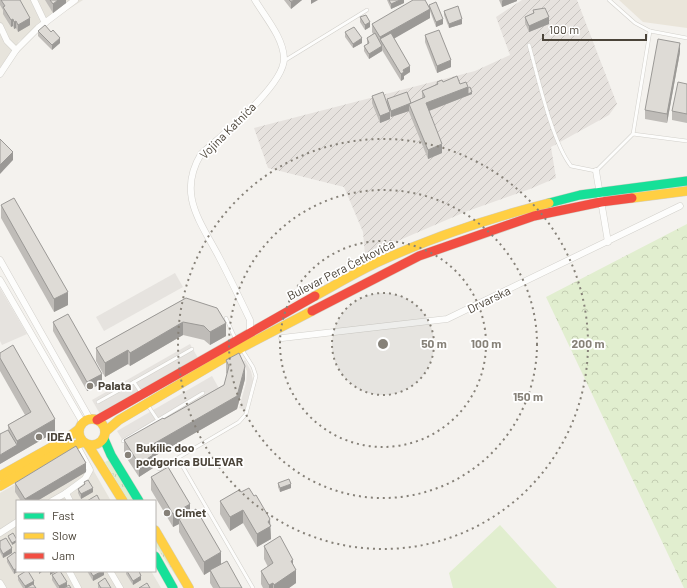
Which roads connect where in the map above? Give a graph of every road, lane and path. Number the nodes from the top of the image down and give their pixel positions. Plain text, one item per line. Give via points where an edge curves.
1 (34, 0) edge
2 (76, 0) edge
3 (255, 0) edge
4 (609, 0) edge
5 (367, 10) dead end
6 (45, 23) junction
7 (0, 26) edge
8 (650, 31) junction
9 (687, 38) edge
10 (529, 45) dead end
11 (16, 50) junction
12 (283, 62) junction
13 (0, 74) edge
14 (634, 134) junction
15 (687, 141) edge
16 (596, 171) junction
17 (687, 181) edge
18 (599, 192) junction
19 (687, 192) edge
20 (601, 202) junction
21 (680, 206) dead end
22 (608, 242) junction
23 (0, 260) edge
24 (0, 280) edge
25 (226, 318) dead end
26 (250, 333) junction
27 (282, 338) dead end
28 (239, 345) junction
29 (192, 349) dead end
30 (134, 382) junction
31 (203, 393) dead end
32 (145, 400) junction
33 (98, 402) dead end
34 (157, 419) junction
35 (87, 422) junction
36 (105, 435) junction
37 (123, 441) edge
38 (82, 443) junction
39 (183, 467) dead end
40 (159, 469) dead end
41 (0, 476) edge
42 (0, 486) edge
43 (66, 493) junction
44 (54, 500) edge
45 (70, 500) edge
46 (122, 500) edge
47 (138, 500) edge
48 (16, 523) edge
49 (156, 532) edge
50 (0, 533) edge
51 (156, 558) edge
52 (70, 572) edge
53 (111, 572) edge
54 (0, 583) edge
55 (3, 588) edge
56 (78, 588) edge
57 (120, 588) edge
58 (173, 588) edge
59 (189, 588) edge
60 (252, 588) edge

1 - 6 street
2 - 6 street
3 - 12 street via 278,39
4 - 8 lane via 635,23
5 - 12 lane
6 - 11 street
7 - 11 street via 7,41
8 - 9 lane
8 - 14 lane
10 - 16 lane via 555,134 566,161 571,166
11 - 13 street
12 - 26 street, Vojina Katnića via 272,86 201,154 190,181 194,212 250,320
14 - 15 lane
14 - 16 lane
16 - 18 street
17 - 18 main road, Bulevar Pera Ćetkovića
18 - 20 street
18 - 26 main road, Bulevar Pera Ćetkovića via 500,215 456,230 376,263
19 - 20 main road, Bulevar Pera Ćetkovića
20 - 22 street
20 - 28 main road, Bulevar Pera Ćetkovića via 534,216 419,256
21 - 22 street, Drvarska
22 - 27 street, Drvarska via 447,319
23 - 35 street
24 - 35 street
25 - 28 lane
26 - 28 main road, Bulevar Pera Ćetkovića
28 - 32 main road, Bulevar Pera Ćetkovića
28 - 40 lane via 256,376 246,414 238,422
29 - 30 lane
30 - 32 lane
30 - 33 lane
31 - 34 lane
32 - 34 lane
32 - 35 main road, Bulevar Pera Ćetkovića
32 - 36 main road, Bulevar Pera Ćetkovića via 119,420
34 - 37 lane
35 - 36 main road via 103,424
35 - 38 main road via 79,436
35 - 41 main road, Bulevar Pera Ćetkovića via 66,439
36 - 38 main road via 96,445
36 - 47 main road via 111,455
38 - 42 main road
38 - 43 street via 90,470 85,479
38 - 46 main road
39 - 60 lane
43 - 44 street
43 - 45 street
48 - 50 street
49 - 59 main road
51 - 58 main road
52 - 56 street
53 - 57 street
54 - 55 street

